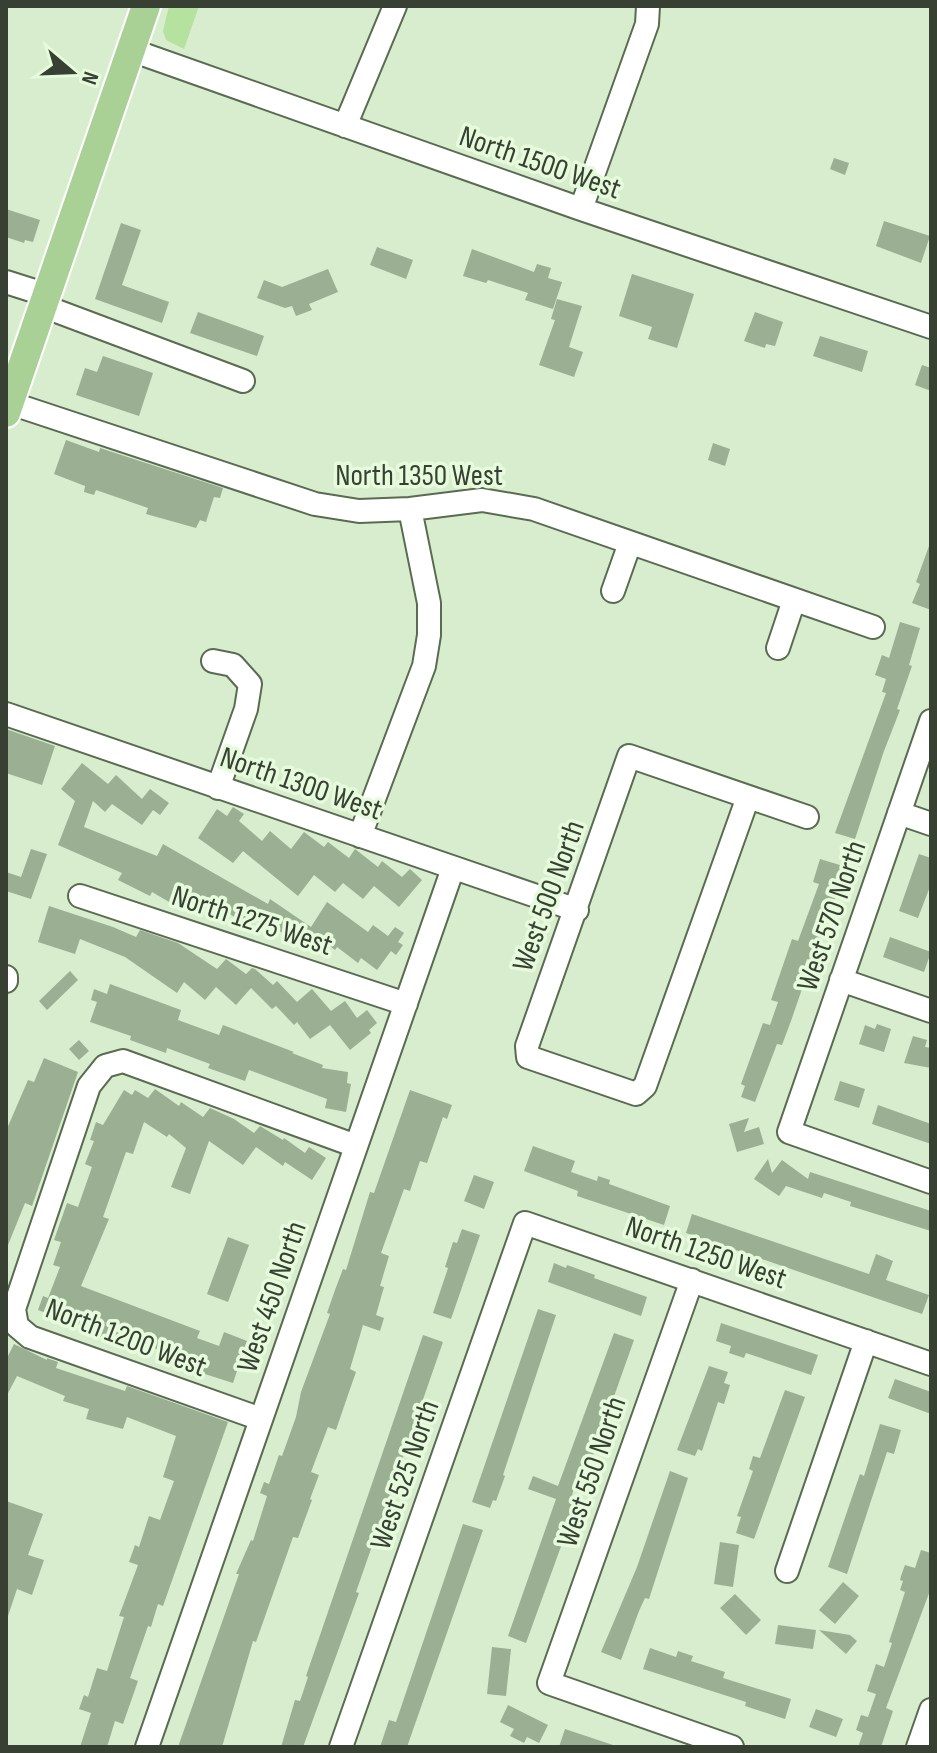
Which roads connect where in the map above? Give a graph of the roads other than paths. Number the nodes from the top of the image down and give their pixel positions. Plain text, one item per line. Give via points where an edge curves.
1 (146, 6) edge
2 (395, 6) edge
3 (648, 6) edge
4 (131, 50) junction
5 (345, 126) junction
6 (581, 209) junction
7 (6, 282) edge
8 (45, 301) junction
9 (931, 327) edge
10 (243, 381) dead end
11 (8, 408) edge
12 (410, 509) junction
13 (630, 543) junction
14 (613, 591) dead end
15 (794, 600) junction
16 (873, 627) dead end
17 (778, 648) dead end
18 (213, 661) dead end
19 (6, 714) edge
20 (931, 721) edge
21 (218, 788) junction
22 (748, 797) junction
23 (899, 813) junction
24 (807, 817) dead end
25 (931, 824) edge
26 (360, 836) junction
27 (453, 868) junction
28 (80, 896) dead end
29 (577, 910) junction
30 (841, 980) junction
31 (406, 1004) junction
32 (931, 1011) edge
33 (356, 1146) junction
34 (931, 1182) edge
35 (525, 1223) joint
36 (692, 1280) junction
37 (866, 1341) junction
38 (931, 1364) edge
39 (261, 1419) junction
40 (787, 1571) dead end
41 (931, 1710) edge
42 (147, 1747) edge
43 (341, 1747) edge
44 (732, 1747) edge
45 (918, 1747) edge

1 - 4 main road
2 - 5 street
3 - 6 street via 647,24
4 - 5 street, North 1500 West
4 - 8 main road
5 - 6 street, North 1500 West
6 - 9 street, North 1500 West
7 - 8 street
8 - 10 street
8 - 11 main road
11 - 12 street, North 1350 West via 315,504 359,511
12 - 13 street, North 1350 West via 482,500 534,509
12 - 26 street via 429,603 429,635 424,666
13 - 14 street
13 - 15 street, North 1350 West
15 - 16 street, North 1350 West
15 - 17 street
18 - 21 street via 233,665 250,684
19 - 21 street, North 1300 West
20 - 23 street, West 570 North
21 - 26 street, North 1300 West
22 - 24 street
22 - 29 street, West 500 North via 629,756
22 - 29 street, West 500 North via 645,1086 636,1094 528,1057 527,1046
23 - 25 street
23 - 30 street, West 570 North
26 - 27 street, North 1300 West
27 - 29 street, North 1300 West
27 - 31 street, West 450 North
28 - 31 street, North 1275 West
30 - 32 street
30 - 34 street, West 570 North via 789,1132
31 - 33 street, West 450 North
33 - 39 street, West 450 North
33 - 39 street, North 1200 West via 123,1061 105,1066 89,1086 14,1309 17,1326 30,1337
35 - 36 street, North 1250 West
35 - 43 street, West 525 North
36 - 37 street, North 1250 West
36 - 44 street, West 550 North via 549,1683
37 - 38 street, North 1250 West
37 - 40 street
39 - 42 street, West 450 North
41 - 45 street

